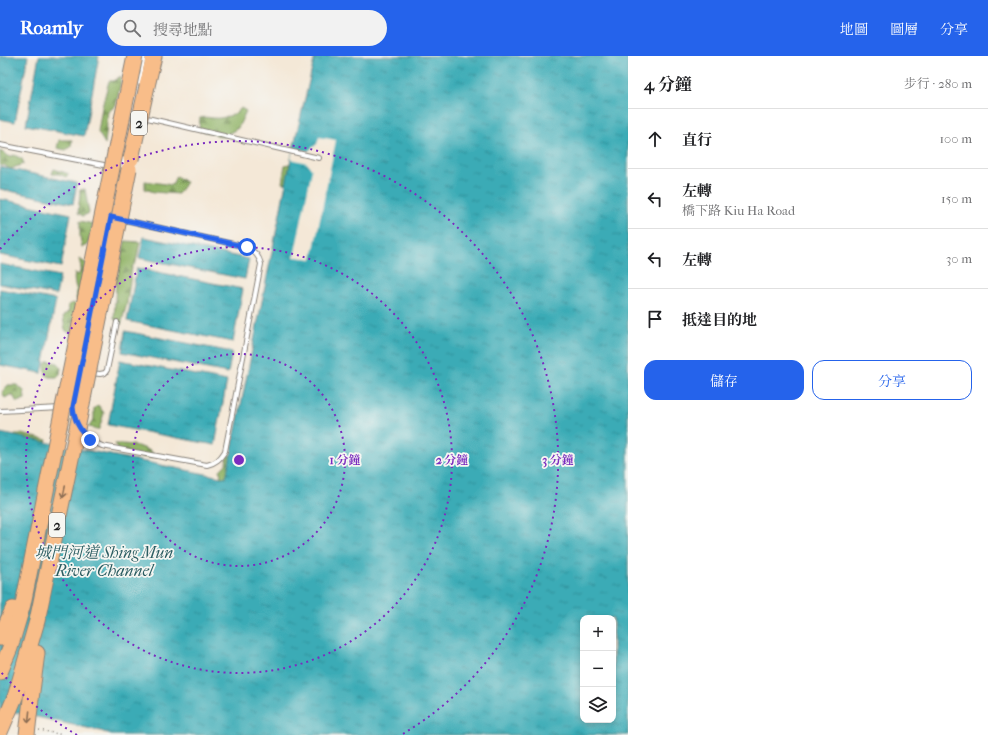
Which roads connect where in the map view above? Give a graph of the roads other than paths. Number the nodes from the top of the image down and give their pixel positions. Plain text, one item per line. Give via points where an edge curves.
1 (135, 56) edge
2 (144, 56) edge
3 (154, 56) edge
4 (133, 114) junction
5 (0, 145) edge
6 (319, 158) dead end
7 (121, 169) junction
8 (111, 217) junction
9 (117, 322) dead end
10 (80, 371) junction
11 (73, 407) junction
12 (0, 411) edge
13 (27, 581) junction
14 (41, 604) junction
15 (0, 638) edge
16 (0, 672) edge
17 (0, 732) edge
18 (27, 735) edge

1 - 13 highway, 2, bridge
2 - 4 lane
3 -> 14 highway, 2, bridge
4 - 6 lane
4 - 7 lane
5 - 7 lane
7 - 8 lane
8 - 10 lane
8 - 11 lane via 247,247 259,257 261,264 225,451 221,458 206,465 102,446 81,432
9 - 10 lane via 107,370 100,374
10 - 11 lane
11 - 12 lane
13 - 15 highway
13 - 16 highway, 2 via 10,648
14 - 17 highway, 2, bridge via 20,684
14 -> 18 highway, bridge

